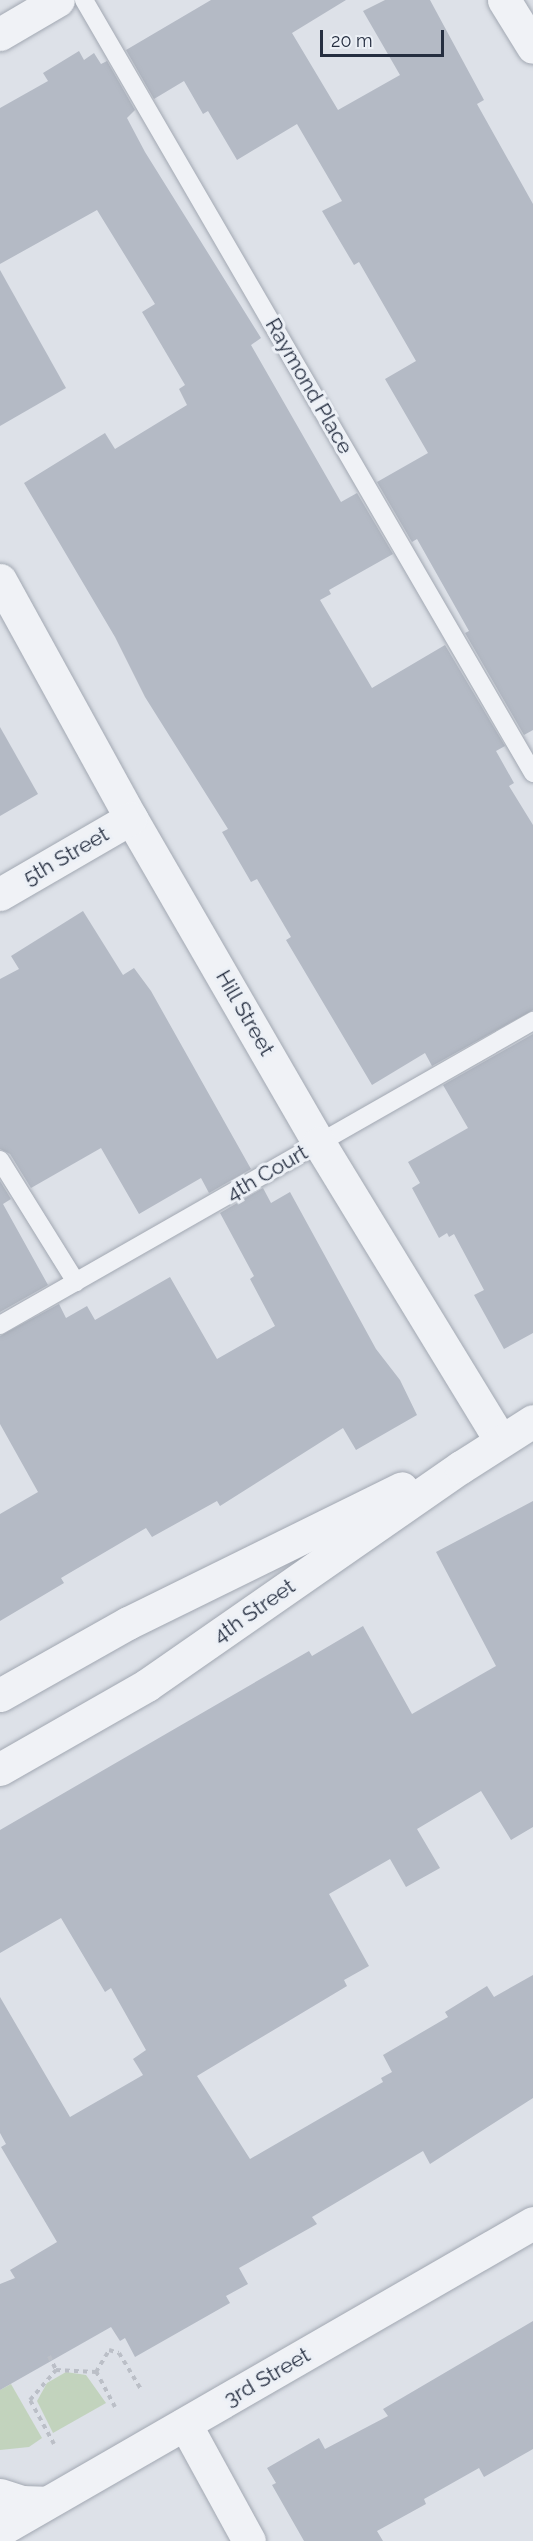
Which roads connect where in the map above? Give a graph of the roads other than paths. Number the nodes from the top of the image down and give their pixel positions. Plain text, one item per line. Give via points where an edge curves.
1 (58, 0) edge
2 (84, 0) edge
3 (504, 0) edge
4 (0, 34) edge
5 (533, 47) edge
6 (0, 580) edge
7 (533, 773) edge
8 (131, 818) junction
9 (0, 894) edge
10 (533, 1021) edge
11 (319, 1143) junction
12 (0, 1160) edge
13 (76, 1282) junction
14 (0, 1325) edge
15 (533, 1421) edge
16 (500, 1440) junction
17 (0, 1695) edge
18 (0, 1769) edge
19 (533, 2223) edge
20 (185, 2424) junction
21 (0, 2495) edge
22 (45, 2503) junction
23 (0, 2530) edge
24 (249, 2541) edge

1 - 4 street
2 - 7 lane, Raymond Place
3 - 5 street
6 - 8 street, Hill Street
8 - 9 street, 5th Street
8 - 11 street, Hill Street
10 - 11 lane, 4th Court
11 - 13 lane, 4th Court
11 - 16 street, Hill Street
12 - 13 lane
13 - 14 lane, 4th Court
15 - 16 street, 4th Street
16 - 17 street, 4th Street via 128,1623
16 - 18 street, 4th Street via 147,1685
19 - 20 street, 3rd Street
20 - 22 street, 3rd Street
20 - 24 street
21 - 22 street via 21,2502
22 - 23 street, 3rd Street

